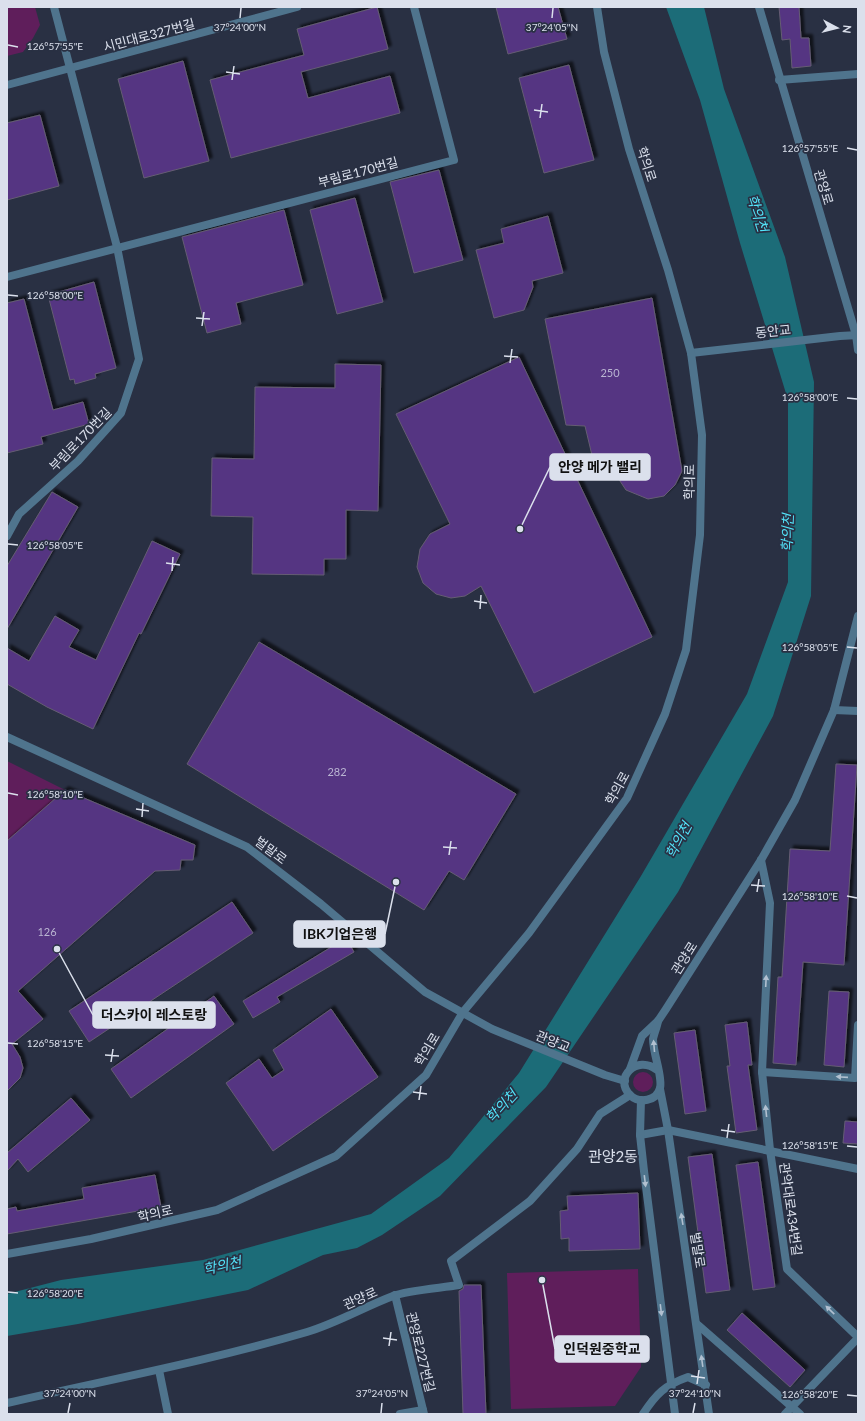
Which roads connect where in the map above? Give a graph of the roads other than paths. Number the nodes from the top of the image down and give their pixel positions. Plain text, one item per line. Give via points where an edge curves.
1 (54, 7) edge
2 (297, 7) edge
3 (414, 7) edge
4 (597, 7) edge
5 (759, 7) edge
6 (71, 69) junction
7 (858, 74) edge
8 (779, 80) junction
9 (7, 85) edge
10 (117, 247) junction
11 (7, 277) edge
12 (857, 335) edge
13 (858, 350) edge
14 (691, 354) junction
15 (7, 536) edge
16 (858, 616) edge
17 (834, 710) junction
18 (858, 711) edge
19 (7, 737) edge
20 (761, 860) junction
21 (463, 1012) junction
22 (658, 1021) junction
23 (858, 1025) edge
24 (492, 1029) joint
25 (630, 1069) junction
26 (658, 1070) junction
27 (762, 1072) junction
28 (625, 1081) junction
29 (660, 1089) junction
30 (630, 1095) junction
31 (641, 1100) junction
32 (668, 1130) junction
33 (640, 1135) junction
34 (770, 1150) junction
35 (858, 1168) edge
36 (7, 1254) edge
37 (394, 1295) junction
38 (698, 1325) junction
39 (858, 1337) edge
40 (159, 1370) junction
41 (670, 1383) junction
42 (706, 1385) junction
43 (7, 1403) edge
44 (792, 1406) junction
45 (423, 1412) edge
46 (168, 1414) edge
47 (400, 1414) edge
48 (643, 1414) edge
49 (675, 1414) edge
50 (709, 1414) edge
51 (785, 1414) edge
52 (800, 1414) edge

1 - 6 street, 부림로170번길
2 - 6 street, 시민대로327번길
3 - 10 street, 부림로170번길 via 454,160
4 - 14 street, 학의로 via 604,52 627,141 668,270
5 - 8 street, 관양로
6 - 9 street, 시민대로327번길
6 - 10 street, 부림로170번길
7 - 8 street
8 - 12 street, 관양로
10 - 11 street
10 - 15 street, 부림로170번길 via 139,359 121,413 78,461 19,514
12 - 13 street, 관양로
12 - 14 street, 동안교
14 - 21 street, 학의로 via 702,435 700,535 686,650 665,714 628,798 529,933
16 - 17 street, 관양로
17 - 18 street
17 - 20 street, 관양로 via 795,800
19 - 21 street, 벌말로 via 247,847 321,904 425,992
20 - 22 street, 관양로
27 -> 20 street via 770,903
21 - 24 street, 벌말로
21 - 36 street, 학의로 via 426,1075 336,1156 217,1210 98,1238
22 - 25 street, 관양로 via 642,1036
26 -> 22 street via 654,1039
23 -> 27 street via 855,1078
24 - 28 street, 관양교
25 - 26 street via 644,1064
25 - 28 street
26 - 29 street
34 -> 27 street
28 - 30 street
29 - 31 street via 656,1096
29 - 32 street, 벌말로
30 - 31 street
30 - 37 street, 관양로 via 600,1114 577,1149 530,1201 451,1261 459,1285
31 - 33 street
32 - 33 street, 관악대로434번길
32 - 34 street, 관악대로434번길
38 -> 32 street, 벌말로
33 -> 41 street
34 - 35 street, 관악대로434번길
39 -> 34 street, 관악대로434번길 via 787,1269
37 - 40 street, 관양로 via 360,1312 309,1332
37 - 45 street, 관양로227번길
42 -> 38 street, 벌말로
38 - 44 street
39 - 44 street, 관악대로434번길
40 - 43 street, 관양로
40 - 46 street
41 - 42 street via 688,1377
41 - 48 street via 651,1400
41 - 49 street
42 - 50 street, 벌말로
44 - 51 street
44 - 52 street
45 - 47 street

